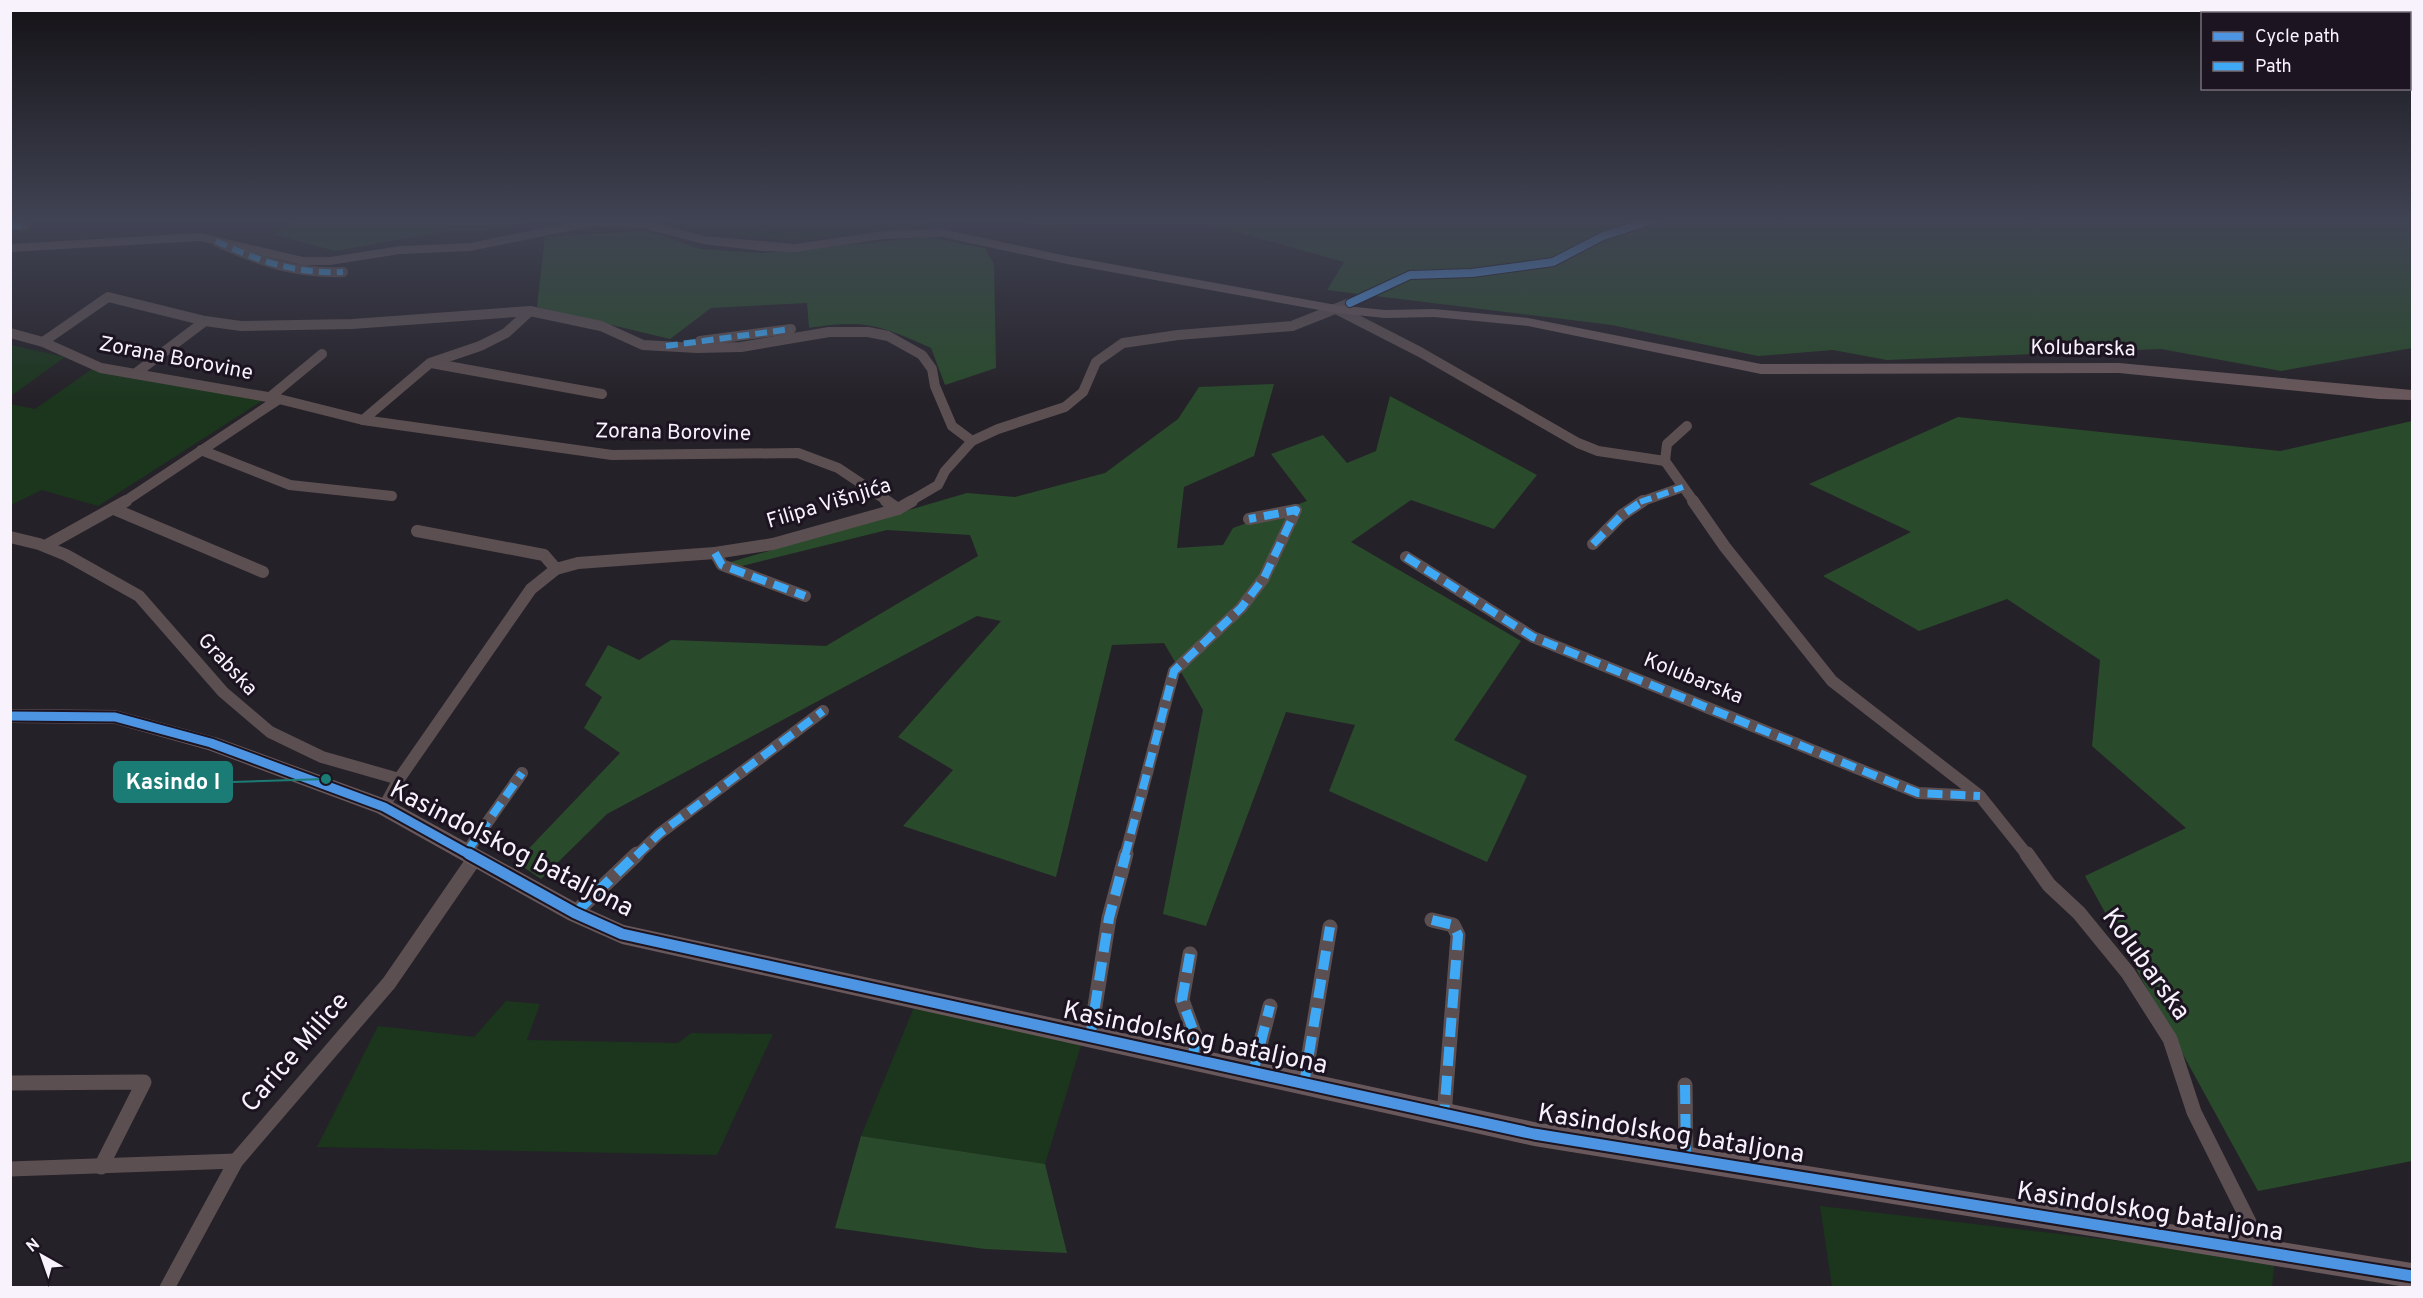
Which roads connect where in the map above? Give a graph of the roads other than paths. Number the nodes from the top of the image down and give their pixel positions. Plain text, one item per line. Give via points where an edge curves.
1 (1184, 280) edge
2 (1343, 306) junction
3 (530, 310) junction
4 (205, 321) junction
5 (791, 329) dead end
6 (10, 333) edge
7 (43, 342) junction
8 (666, 346) junction
9 (322, 354) dead end
10 (430, 363) junction
11 (136, 374) junction
12 (602, 394) dead end
13 (2412, 395) edge
14 (275, 398) junction
15 (363, 420) junction
16 (1687, 426) dead end
17 (972, 441) junction
18 (201, 450) junction
19 (1665, 461) junction
20 (1683, 486) junction
21 (392, 496) dead end
22 (114, 508) junction
23 (898, 509) junction
24 (1249, 519) dead end
25 (417, 531) dead end
26 (10, 537) edge
27 (47, 544) junction
28 (1593, 544) dead end
29 (715, 553) junction
30 (1406, 557) dead end
31 (556, 569) junction
32 (263, 572) dead end
33 (805, 596) dead end
34 (823, 711) dead end
35 (10, 716) edge
36 (522, 773) dead end
37 (399, 779) junction
38 (1980, 796) junction
39 (384, 807) junction
40 (471, 855) junction
41 (575, 913) junction
42 (1431, 920) dead end
43 (1330, 927) dead end
44 (1190, 954) dead end
45 (1270, 1006) dead end
46 (1090, 1038) junction
47 (1192, 1060) junction
48 (1253, 1073) junction
49 (10, 1083) edge
50 (1304, 1084) junction
51 (1685, 1085) dead end
52 (1444, 1115) junction
53 (1686, 1159) junction
54 (236, 1161) junction
55 (101, 1167) junction
56 (10, 1169) edge
57 (2260, 1252) junction
58 (2412, 1276) edge
59 (167, 1287) edge

1 - 2 main road
2 - 13 main road, Kolubarska via 1385,314 1434,313 1527,322 1735,366 1784,370 2119,368
2 - 17 street, Filipa Višnjića via 1292,326 1123,343 1096,362 1083,392 1065,407
2 - 19 street via 1578,443 1598,451
3 - 4 street via 352,324 251,326
3 - 8 street via 601,326 643,345
3 - 10 street via 506,333
4 - 7 street, Zorana Borovine via 108,297
4 - 11 street
5 - 8 street
6 - 7 street, Zorana Borovine
7 - 11 street, Zorana Borovine via 101,368
8 - 17 street via 741,347 850,330 888,336 922,354 932,369 952,426
9 - 14 street, Zorana Borovine
10 - 12 street, Zorana Borovine
10 - 15 street
11 - 14 street, Zorana Borovine
14 - 15 street, Zorana Borovine
14 - 18 street
15 - 23 street, Zorana Borovine via 612,455 798,453 833,464
16 - 19 street via 1667,444
17 - 23 street, Filipa Višnjića via 945,471 938,485
18 - 21 street via 290,485
18 - 22 street
19 - 20 street, Kolubarska
20 - 28 street via 1661,491 1629,507
20 - 38 street, Kolubarska via 1725,547 1832,681
22 - 27 street
22 - 32 street
23 - 29 street, Filipa Višnjića via 773,544
24 - 46 street, Kasindolskog bataljona via 1296,510 1264,578 1240,608 1174,671 1109,918
25 - 31 street via 544,555
26 - 27 street, Grabska
27 - 37 street, Grabska via 143,600 207,676 252,719 285,742 309,755
29 - 31 street, Filipa Višnjića via 578,563
29 - 33 street via 722,565
30 - 38 street, Kolubarska via 1533,637 1918,793
31 - 37 street, Filipa Višnjića via 531,589
34 - 41 street via 659,834
35 - 39 main road, Kasindolskog bataljona via 115,717 134,721 211,743
36 - 40 street, Carice Milice
37 - 39 street, Filipa Višnjića
38 - 57 street, Kolubarska via 2049,885 2079,913 2128,973 2170,1039 2194,1112
39 - 40 main road, Kasindolskog bataljona
40 - 41 main road, Kasindolskog bataljona
40 - 54 street, Carice Milice via 389,983
41 - 46 main road, Kasindolskog bataljona via 622,934
42 - 52 street via 1453,925 1458,935
43 - 50 street
44 - 47 street via 1182,1000 1196,1038
45 - 48 street
46 - 47 main road, Kasindolskog bataljona
47 - 48 main road, Kasindolskog bataljona
48 - 50 main road, Kasindolskog bataljona
49 - 55 street via 144,1082
50 - 52 main road, Kasindolskog bataljona
51 - 53 street
52 - 53 main road, Kasindolskog bataljona
53 - 57 main road, Kasindolskog bataljona
54 - 55 street
54 - 59 street, Carice Milice
55 - 56 street
57 - 58 main road, Kasindolskog bataljona

